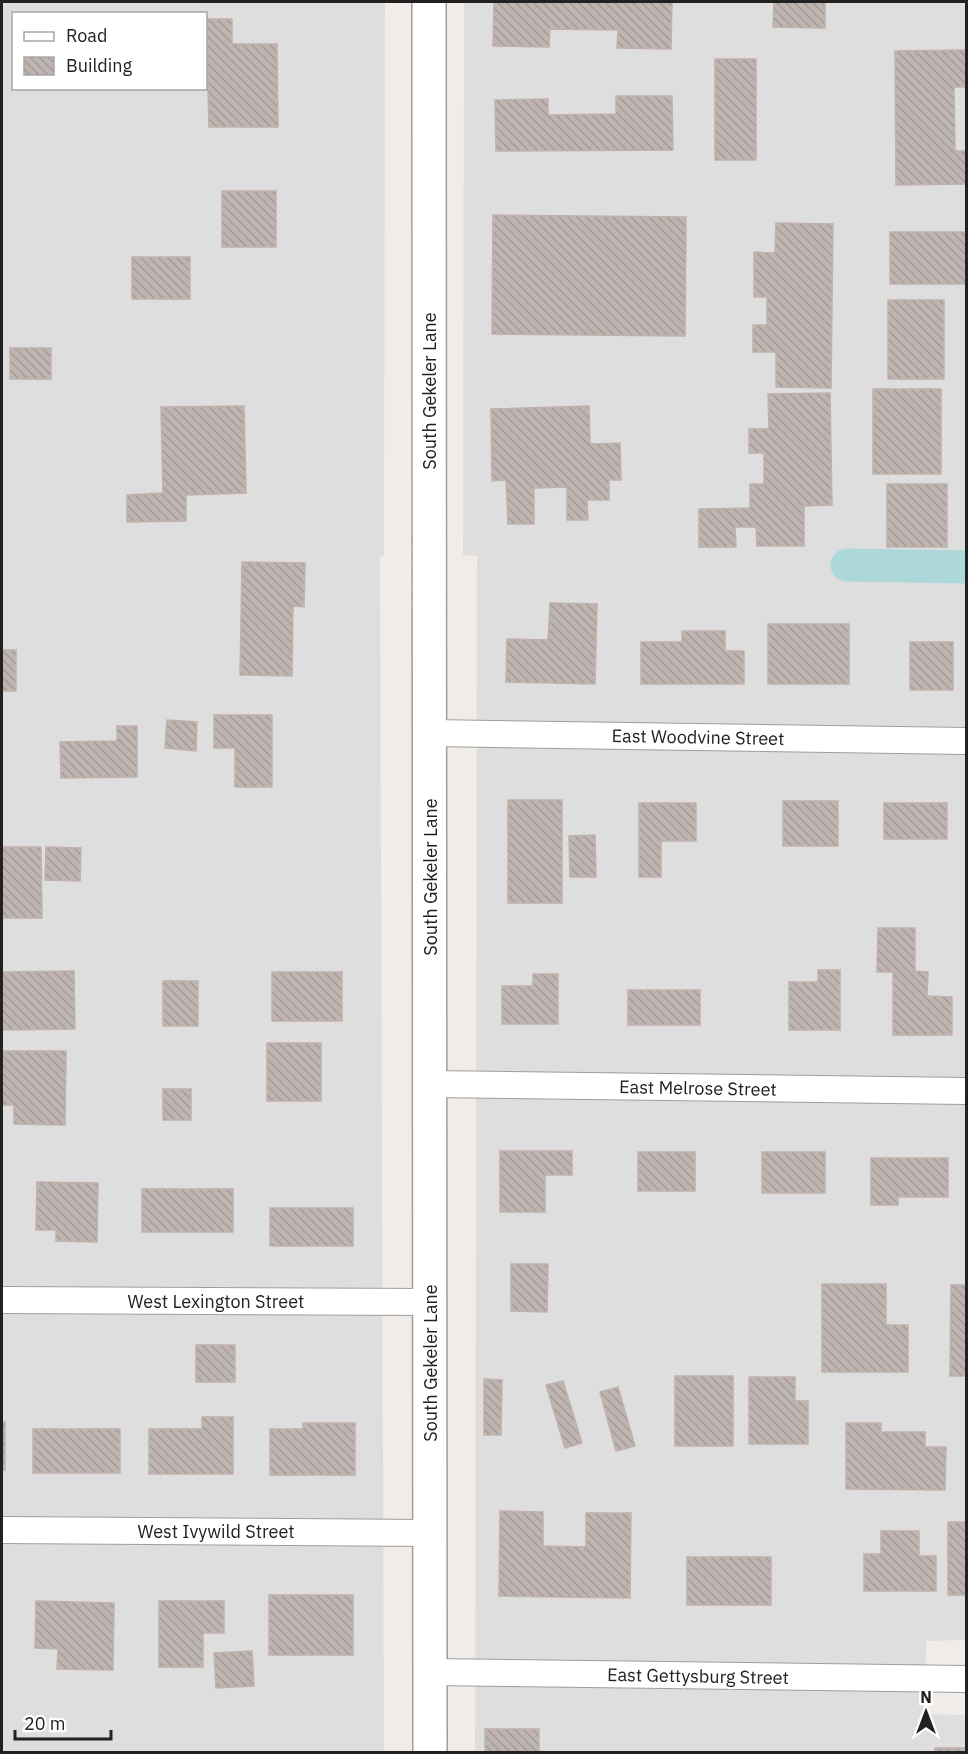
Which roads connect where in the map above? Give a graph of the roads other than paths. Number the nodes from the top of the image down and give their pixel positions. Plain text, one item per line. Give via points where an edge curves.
1 (429, 2) edge
2 (429, 733) junction
3 (966, 741) edge
4 (430, 1084) junction
5 (966, 1091) edge
6 (2, 1300) edge
7 (430, 1302) junction
8 (2, 1530) edge
9 (430, 1533) junction
10 (430, 1672) junction
11 (966, 1679) edge
12 (430, 1752) edge

1 - 2 street, South Gekeler Lane
2 - 3 street, East Woodvine Street
2 - 4 street, South Gekeler Lane
4 - 5 street, East Melrose Street
4 - 7 street, South Gekeler Lane
6 - 7 street, West Lexington Street
7 - 9 street, South Gekeler Lane
8 - 9 street, West Ivywild Street
9 - 10 street, South Gekeler Lane
10 - 11 street, East Gettysburg Street
10 - 12 street, South Gekeler Lane

